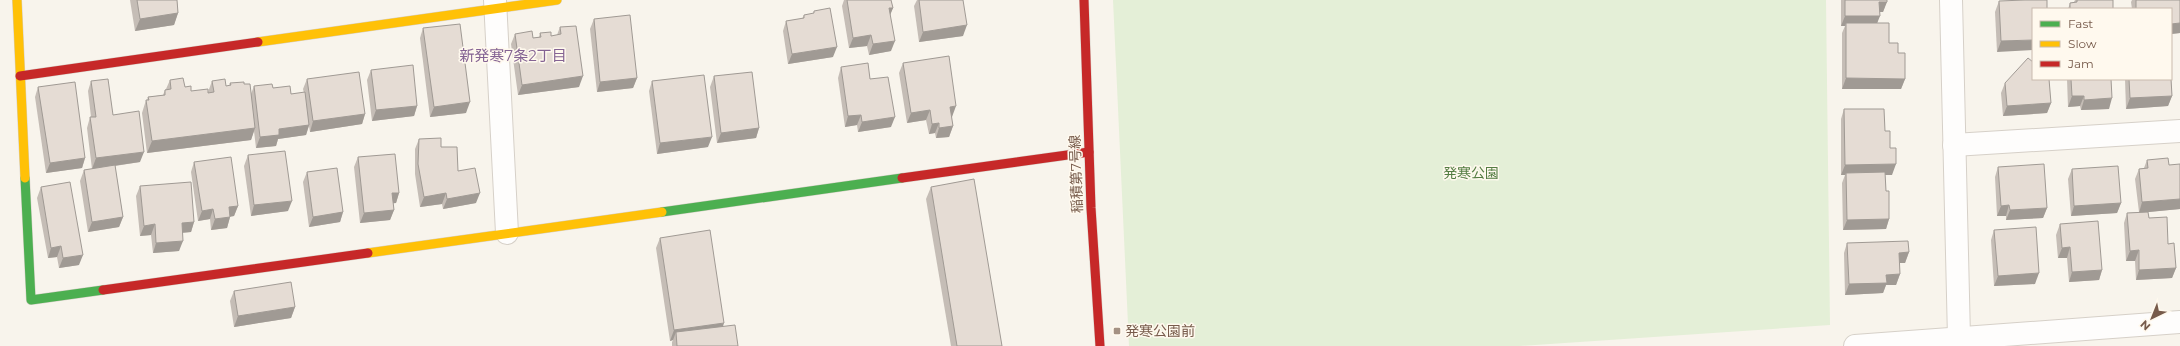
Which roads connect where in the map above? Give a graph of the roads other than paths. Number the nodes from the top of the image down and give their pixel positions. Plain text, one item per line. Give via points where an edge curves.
1 (17, 0) edge
2 (557, 0) edge
3 (1084, 0) edge
4 (1951, 0) edge
5 (495, 4) edge
6 (20, 76) junction
7 (2180, 131) edge
8 (1954, 145) junction
9 (1089, 152) junction
10 (507, 233) junction
11 (2180, 322) edge
12 (1959, 338) junction
13 (1100, 346) edge
14 (1855, 346) edge

1 - 6 street
2 - 5 street
3 - 9 street, 稲積第7号線
4 - 8 street
5 - 6 street
5 - 10 street
6 - 10 street via 31,300
7 - 8 street
8 - 12 street
9 - 10 street
9 - 13 street, 稲積第7号線
11 - 12 street
12 - 14 street

